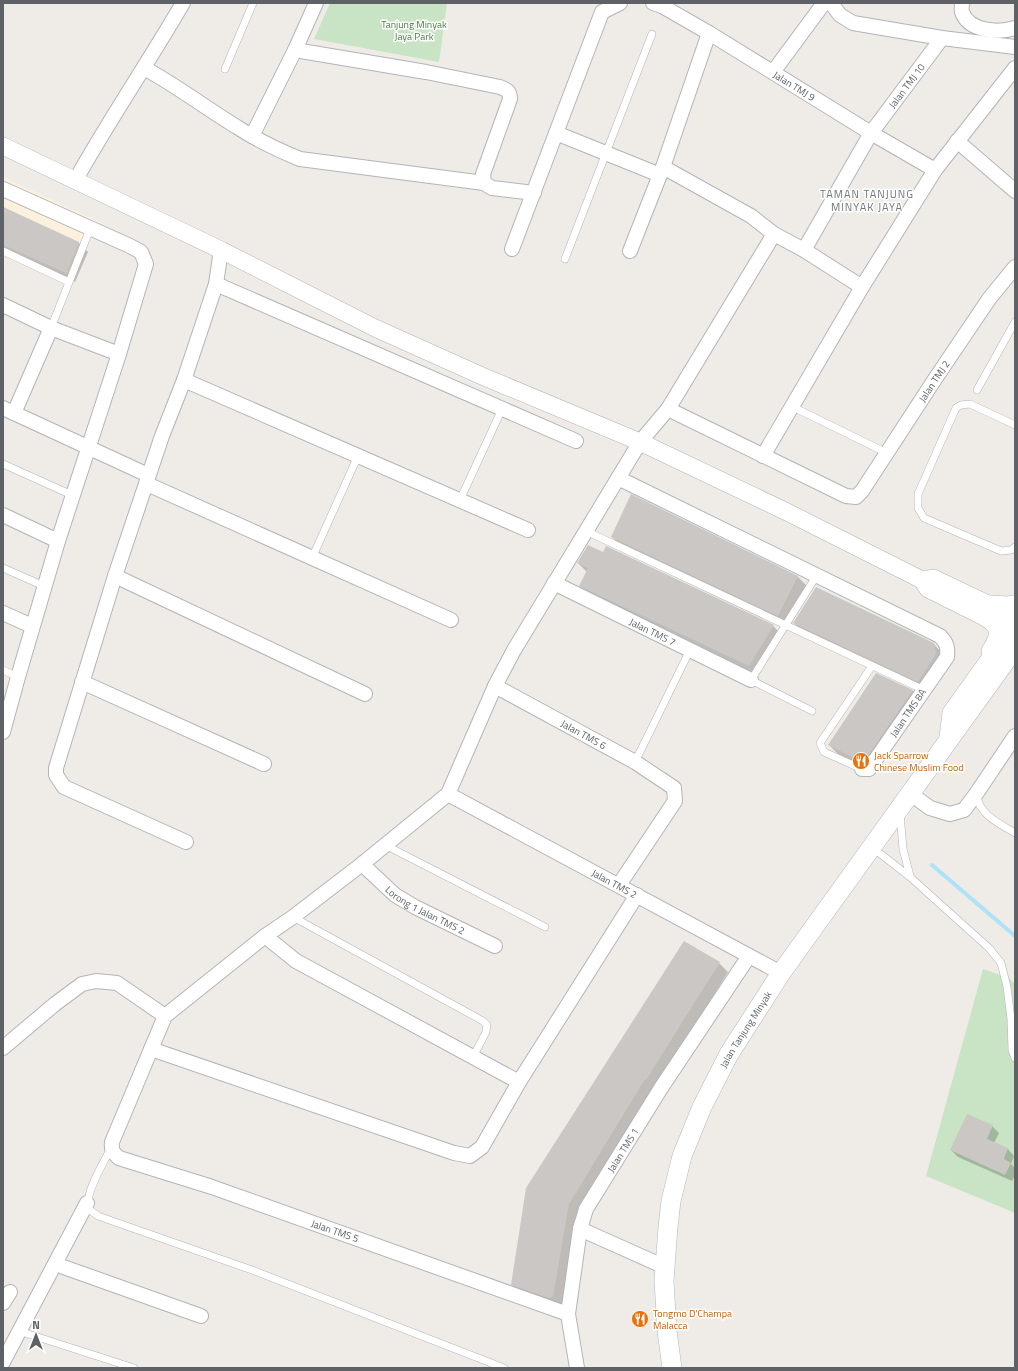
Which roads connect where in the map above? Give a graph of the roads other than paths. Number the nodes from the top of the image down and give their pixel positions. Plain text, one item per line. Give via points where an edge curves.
1 (183, 3) edge
2 (254, 3) edge
3 (316, 3) edge
4 (620, 3) edge
5 (653, 3) edge
6 (824, 3) edge
7 (831, 3) edge
8 (962, 3) edge
9 (1015, 28) edge
10 (710, 33) junction
11 (652, 34) dead end
12 (942, 38) junction
13 (1015, 46) edge
14 (295, 50) junction
15 (144, 68) junction
16 (1015, 68) edge
17 (225, 69) dead end
18 (773, 72) junction
19 (556, 133) junction
20 (871, 133) junction
21 (252, 136) junction
22 (957, 141) junction
23 (3, 146) edge
24 (607, 153) junction
25 (934, 170) junction
26 (662, 171) junction
27 (75, 181) junction
28 (484, 183) junction
29 (3, 189) edge
30 (1015, 191) edge
31 (534, 193) junction
32 (90, 229) junction
33 (774, 234) junction
34 (512, 249) dead end
35 (221, 250) junction
36 (804, 250) junction
37 (3, 251) edge
38 (630, 251) dead end
39 (565, 259) dead end
40 (1013, 273) edge
41 (69, 282) junction
42 (216, 284) junction
43 (862, 287) junction
44 (3, 305) edge
45 (1015, 322) edge
46 (51, 328) junction
47 (119, 354) junction
48 (184, 380) junction
49 (977, 390) dead end
50 (793, 407) junction
51 (502, 409) junction
52 (668, 410) junction
53 (9, 411) edge
54 (1015, 425) edge
55 (576, 441) dead end
56 (640, 442) junction
57 (92, 449) junction
58 (887, 453) junction
59 (358, 456) junction
60 (763, 456) junction
61 (3, 464) edge
62 (618, 478) junction
63 (148, 479) junction
64 (72, 495) junction
65 (460, 500) junction
66 (3, 515) edge
67 (528, 530) dead end
68 (586, 531) junction
69 (58, 541) junction
70 (1015, 548) edge
71 (312, 558) junction
72 (3, 568) edge
73 (816, 575) junction
74 (115, 576) junction
75 (554, 583) junction
76 (44, 586) junction
77 (1015, 604) edge
78 (989, 611) junction
79 (3, 613) edge
80 (451, 620) dead end
81 (32, 626) junction
82 (785, 626) junction
83 (1014, 631) edge
84 (690, 650) junction
85 (872, 666) junction
86 (3, 670) edge
87 (18, 677) junction
88 (751, 680) junction
89 (976, 680) junction
90 (82, 682) junction
91 (496, 686) junction
92 (924, 690) junction
93 (365, 694) dead end
94 (6, 711) edge
95 (812, 711) dead end
96 (3, 732) edge
97 (1015, 736) edge
98 (949, 738) junction
99 (635, 762) junction
100 (264, 764) dead end
101 (862, 769) joint
102 (448, 794) junction
103 (976, 794) junction
104 (905, 801) junction
105 (1015, 834) edge
106 (186, 842) dead end
107 (385, 845) junction
108 (872, 846) junction
109 (362, 864) junction
110 (910, 876) junction
111 (618, 885) junction
112 (637, 895) junction
113 (293, 917) junction
114 (545, 927) dead end
115 (265, 936) junction
116 (495, 946) dead end
117 (749, 956) junction
118 (781, 974) junction
119 (164, 1016) junction
120 (3, 1048) edge
121 (151, 1049) junction
122 (473, 1056) junction
123 (1015, 1058) edge
124 (519, 1082) junction
125 (111, 1145) junction
126 (87, 1203) junction
127 (580, 1229) junction
128 (55, 1264) junction
129 (665, 1267) junction
130 (568, 1314) junction
131 (201, 1316) dead end
132 (20, 1331) junction
133 (3, 1362) edge
134 (134, 1368) edge
135 (504, 1368) edge
136 (577, 1368) edge
137 (672, 1368) edge

1 - 15 street
2 - 17 lane
3 - 14 street
4 - 19 street via 602,12
5 - 10 street, Jalan TMJ 9
6 - 18 street
7 - 12 street via 840,15 852,23
8 - 9 street via 962,12 968,21 982,29 1004,32
10 - 18 street, Jalan TMJ 9
10 - 26 street
11 - 24 lane
12 - 13 street
12 - 20 street, Jalan TMJ 10
14 - 21 street
14 - 28 street via 426,72 507,90 510,93 510,100 483,174
15 - 21 street
15 - 27 street
16 - 22 street
18 - 20 street, Jalan TMJ 9
19 - 24 street
19 - 31 street
20 - 25 street, Jalan TMJ 9
20 - 36 street, Jalan TMJ 10
21 - 28 street via 300,159
22 - 25 street
22 - 30 street
23 - 27 street
24 - 26 street
24 - 39 lane
25 - 43 street
26 - 33 street via 751,216
26 - 38 street
27 - 35 street
28 - 31 street via 492,188
29 - 32 street
31 - 34 street
32 - 41 lane
32 - 47 street via 141,252 146,264
33 - 36 street
33 - 52 street
35 - 42 street
35 - 56 street via 375,328
36 - 43 street
37 - 41 lane
40 - 58 street, Jalan TMJ 2 via 989,299
41 - 46 lane
42 - 48 street
42 - 51 street
43 - 50 street
44 - 46 street
45 - 49 lane
46 - 47 street
46 - 53 street
47 - 57 street
48 - 59 street
48 - 63 street
50 - 58 lane
50 - 60 street
51 - 55 street
51 - 65 lane
52 - 56 street
52 - 60 street
53 - 57 street
54 - 70 lane via 970,404 956,408 918,494 918,508 924,518 1001,551
56 - 62 street
56 - 78 street via 922,580 933,578
57 - 63 street
57 - 64 street
58 - 60 street, Jalan TMJ 2 via 856,498 846,496
59 - 65 street
59 - 71 lane
61 - 64 lane
62 - 68 street
62 - 73 street
63 - 71 street
63 - 74 street
64 - 69 street
65 - 67 street
66 - 69 street
68 - 75 street
68 - 82 lane
69 - 76 street
71 - 80 street
72 - 76 lane
73 - 82 lane
73 - 92 street, Jalan TMS 8A via 940,636 946,642 947,657
74 - 90 street
74 - 93 street
75 - 84 street, Jalan TMS 7
75 - 91 street
76 - 81 street
77 - 78 main road
78 - 83 street
78 - 89 main road via 992,621 998,628 999,636 979,666
79 - 81 street
81 - 87 street
82 - 85 lane
82 - 88 lane
83 - 89 main road, Jalan Tanjung Minyak
83 - 98 main road, Jalan Tanjung Minyak via 963,721
84 - 88 street, Jalan TMS 7
84 - 99 lane
85 - 92 lane
85 - 101 lane via 820,744 824,752
86 - 87 lane
87 - 94 street
88 - 95 lane
89 - 98 main road, Jalan Tanjung Minyak via 952,713
90 - 100 street
90 - 106 street via 56,768 59,780 64,787
91 - 99 street, Jalan TMS 6
91 - 102 street
92 - 101 street, Jalan TMS 8A via 870,769
94 - 96 street
97 - 103 street
98 - 104 main road, Jalan Tanjung Minyak
99 - 111 street, Jalan TMS 6 via 674,788 675,801
102 - 107 street
102 - 111 street, Jalan TMS 2
103 - 104 street via 964,810 950,814
103 - 105 lane via 981,808
104 - 108 main road, Jalan Tanjung Minyak
104 - 110 lane via 903,849
107 - 109 street
107 - 114 lane
108 - 110 lane
108 - 118 main road, Jalan Tanjung Minyak
109 - 113 street
109 - 116 street, Lorong 1 Jalan TMS 2 via 396,895
110 - 123 lane via 989,948 1001,963 1007,987 1012,1050
111 - 112 street, Jalan TMS 2
112 - 117 street, Jalan TMS 2
112 - 124 street
113 - 115 street
113 - 122 lane via 483,1021 487,1025 486,1032
115 - 119 street
115 - 122 street via 296,961
117 - 118 street, Jalan TMS 2
117 - 127 street, Jalan TMS 1 via 661,1088 586,1209
118 - 129 main road, Jalan Tanjung Minyak via 729,1054 689,1136 672,1201
119 - 120 street via 117,983 96,981 82,984
119 - 121 street
121 - 124 street via 454,1153 470,1156 482,1147
121 - 125 street
122 - 124 street
125 - 126 lane
125 - 130 street, Jalan TMS 5 via 113,1153 119,1158 219,1190
126 - 128 street
126 - 135 lane via 90,1210 98,1216 252,1270
127 - 129 street
127 - 130 street, Jalan TMS 1
128 - 131 street
128 - 132 street
129 - 137 main road, Jalan Tanjung Minyak via 667,1331
130 - 136 street, Jalan TMS 1
132 - 133 street
132 - 134 lane

